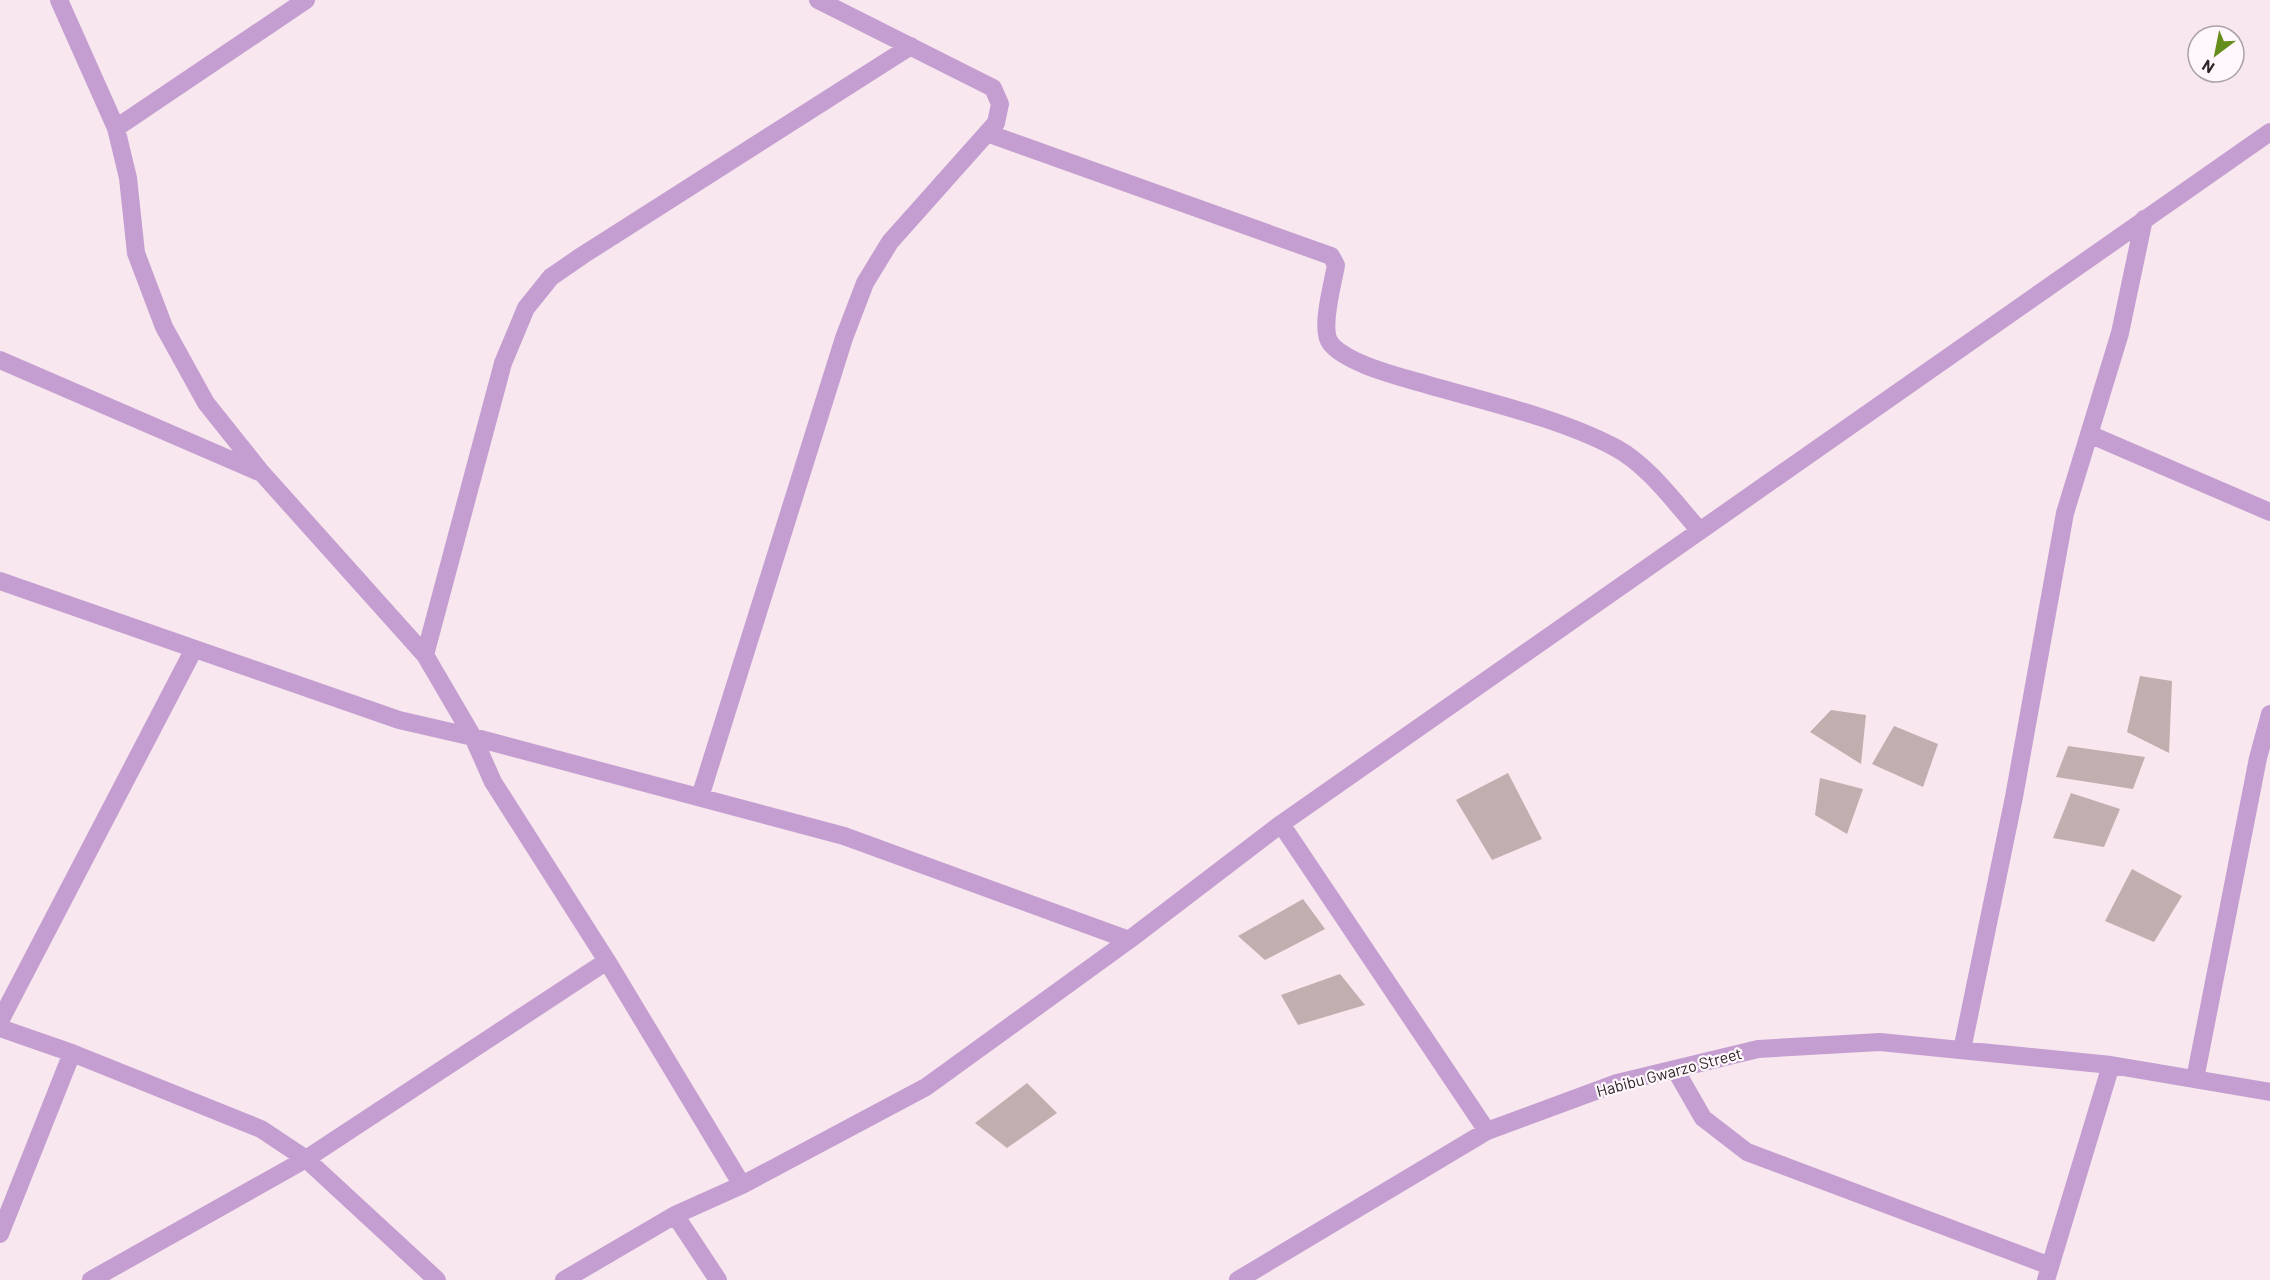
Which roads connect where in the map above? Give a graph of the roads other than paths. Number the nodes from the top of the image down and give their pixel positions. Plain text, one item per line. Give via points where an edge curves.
1 (58, 0) edge
2 (306, 0) edge
3 (818, 0) edge
4 (911, 46) junction
5 (116, 128) junction
6 (2270, 132) edge
7 (987, 133) junction
8 (2144, 219) junction
9 (0, 360) edge
10 (2089, 434) junction
11 (261, 472) junction
12 (2270, 512) edge
13 (1700, 531) junction
14 (0, 581) edge
15 (194, 649) junction
16 (425, 655) junction
17 (2270, 714) edge
18 (473, 737) junction
19 (700, 797) junction
20 (1281, 824) junction
21 (1128, 940) junction
22 (607, 961) junction
23 (0, 1021) edge
24 (0, 1028) edge
25 (1962, 1050) junction
26 (72, 1053) junction
27 (2111, 1065) junction
28 (1676, 1071) junction
29 (2195, 1079) junction
30 (2270, 1092) edge
31 (1487, 1131) junction
32 (306, 1159) junction
33 (742, 1185) junction
34 (675, 1215) junction
35 (0, 1234) edge
36 (2048, 1273) edge
37 (91, 1280) edge
38 (437, 1280) edge
39 (564, 1280) edge
40 (718, 1280) edge
41 (1238, 1280) edge

1 - 5 street
2 - 5 street
3 - 4 street
4 - 7 street via 993,88 1000,104 996,123
4 - 16 street via 583,255 551,277 526,308 503,363
5 - 11 street via 128,178 136,253 164,327 206,403
6 - 8 street
7 - 13 street via 1330,256 1336,265 1325,332 1339,352 1382,371 1579,430 1617,448 1635,461
7 - 19 street via 890,242 865,283 844,338
8 - 10 street via 2120,333
8 - 13 street
9 - 11 street
10 - 12 street
10 - 25 street via 2065,513
11 - 16 street
13 - 20 street
14 - 15 street
15 - 18 street via 399,720
15 - 23 street
16 - 18 street
17 - 29 street via 2255,770
18 - 19 street
18 - 22 street via 493,782
19 - 21 street via 844,836
20 - 21 street
20 - 31 street
21 - 33 street via 926,1087
22 - 32 street
22 - 33 street
24 - 26 street
25 - 27 street, Habibu Gwarzo Street
25 - 28 street, Habibu Gwarzo Street via 1880,1042 1758,1049
26 - 32 street via 261,1129
26 - 35 street
27 - 29 street, Habibu Gwarzo Street
27 - 36 street
28 - 31 street, Habibu Gwarzo Street via 1617,1083
28 - 36 street via 1703,1118 1747,1152
29 - 30 street, Habibu Gwarzo Street
31 - 41 street, Habibu Gwarzo Street
32 - 37 street
32 - 38 street
33 - 34 street
34 - 39 street
34 - 40 street

